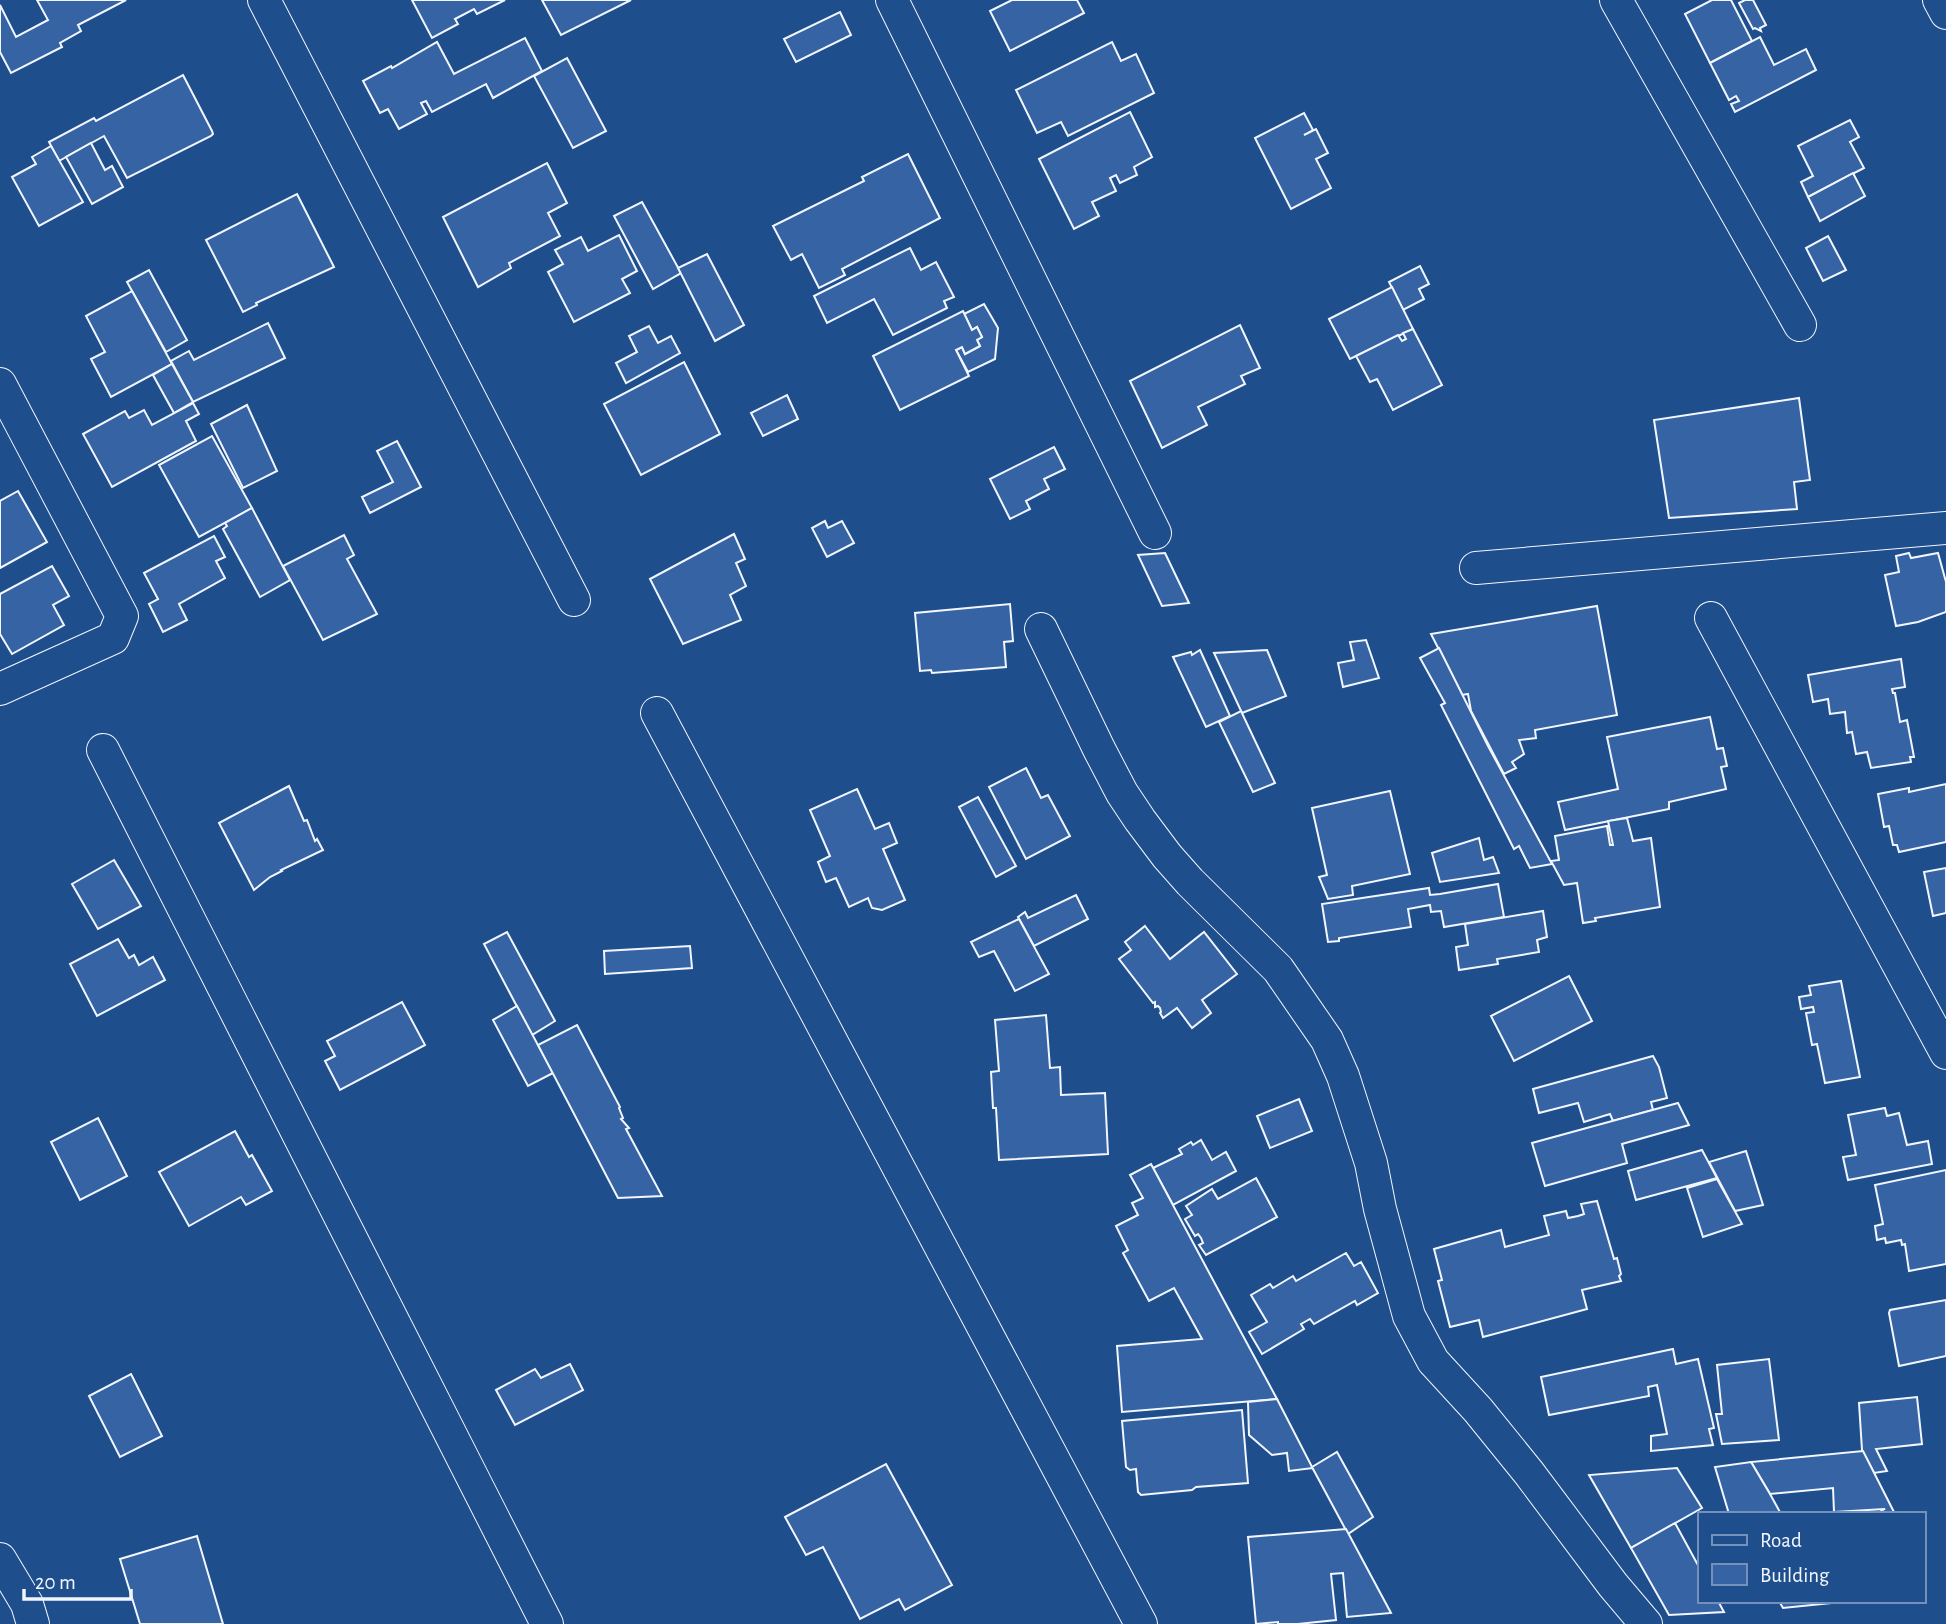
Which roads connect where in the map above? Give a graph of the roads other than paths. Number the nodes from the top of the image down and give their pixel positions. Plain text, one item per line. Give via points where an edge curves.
1 (264, 0) edge
2 (892, 0) edge
3 (1616, 0) edge
4 (1939, 0) edge
5 (1946, 13) edge
6 (1800, 325) dead end
7 (0, 384) edge
8 (1946, 528) edge
9 (1155, 533) dead end
10 (1476, 568) dead end
11 (573, 600) dead end
12 (1711, 618) dead end
13 (1041, 629) dead end
14 (0, 689) edge
15 (657, 713) dead end
16 (103, 750) dead end
17 (1946, 1053) edge
18 (0, 1559) edge
19 (33, 1624) edge
20 (547, 1624) edge
21 (1140, 1624) edge
22 (1646, 1624) edge

1 - 11 street
2 - 9 street
3 - 6 street
4 - 5 street
7 - 14 street via 121,616 113,638
8 - 10 street
12 - 17 street
13 - 22 street via 1099,750 1140,820 1190,882 1278,970 1327,1040 1371,1163 1402,1295 1433,1362 1478,1410
15 - 21 street
16 - 20 street
18 - 19 street via 27,1604

